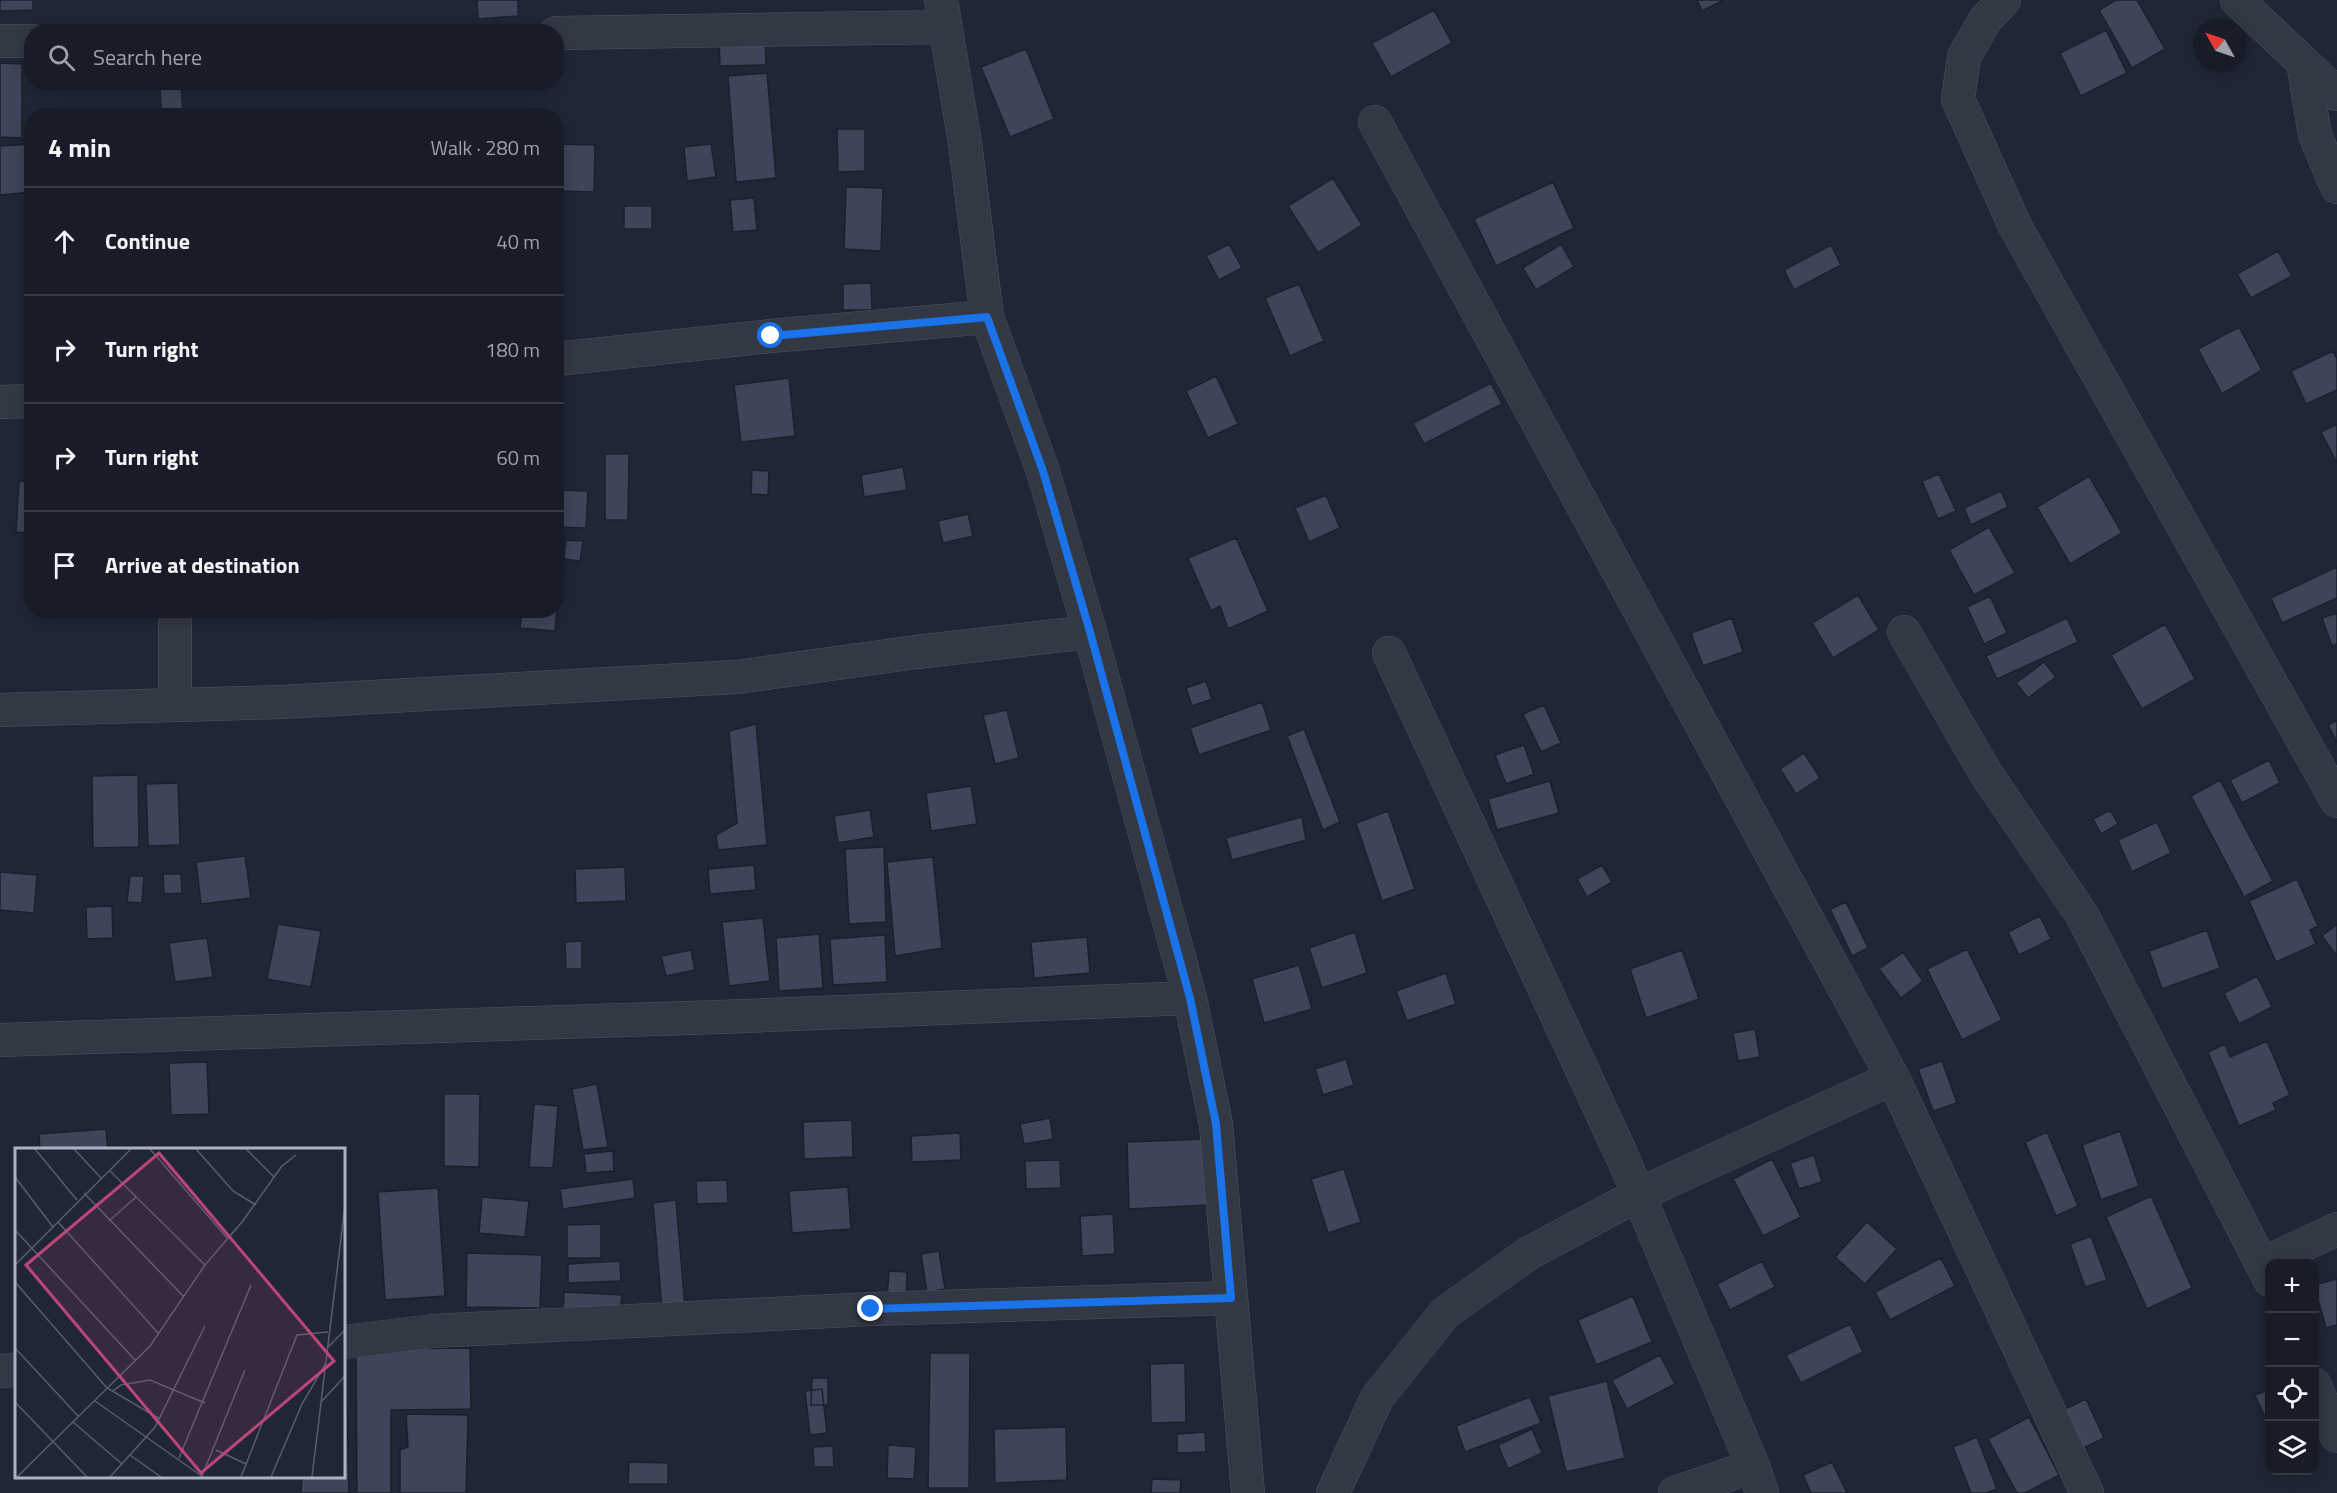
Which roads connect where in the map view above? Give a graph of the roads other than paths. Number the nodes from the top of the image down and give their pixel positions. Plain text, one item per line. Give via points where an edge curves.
1 (2004, 0) edge
2 (2237, 0) edge
3 (943, 13) edge
4 (564, 33) edge
5 (0, 41) edge
6 (24, 41) edge
7 (2303, 62) junction
8 (2337, 94) edge
9 (1375, 122) dead end
10 (2337, 187) edge
11 (987, 317) junction
12 (564, 358) edge
13 (24, 401) edge
14 (0, 402) edge
15 (175, 618) edge
16 (1090, 632) junction
17 (1904, 632) dead end
18 (1389, 653) dead end
19 (175, 705) junction
20 (0, 710) edge
21 (2337, 801) edge
22 (1190, 998) junction
23 (0, 1040) edge
24 (1893, 1077) junction
25 (1638, 1195) junction
26 (2337, 1229) edge
27 (2287, 1259) edge
28 (2265, 1270) edge
29 (1231, 1298) junction
30 (345, 1342) edge
31 (15, 1370) edge
32 (0, 1371) edge
33 (2319, 1395) edge
34 (2337, 1436) edge
35 (1757, 1479) edge
36 (1248, 1493) edge
37 (1333, 1493) edge
38 (1675, 1493) edge
39 (2087, 1493) edge

1 - 21 street via 1985,20 1964,57 1958,99 2015,226
2 - 7 street
3 - 4 street
3 - 11 street via 965,143
5 - 6 street
7 - 8 street
7 - 10 street via 2315,135
9 - 24 street
11 - 12 street
11 - 16 street via 1043,471
13 - 14 street
15 - 19 street
16 - 19 street via 737,677
16 - 22 street
17 - 28 street via 1985,772 2082,915
18 - 25 street
19 - 20 street
22 - 23 street
22 - 29 street via 1216,1124
24 - 25 street
24 - 39 street
25 - 35 street
25 - 37 street via 1529,1253 1445,1313 1377,1398
26 - 27 street
29 - 30 street via 871,1309 433,1331
29 - 36 street
31 - 32 street
33 - 34 street
35 - 38 street

